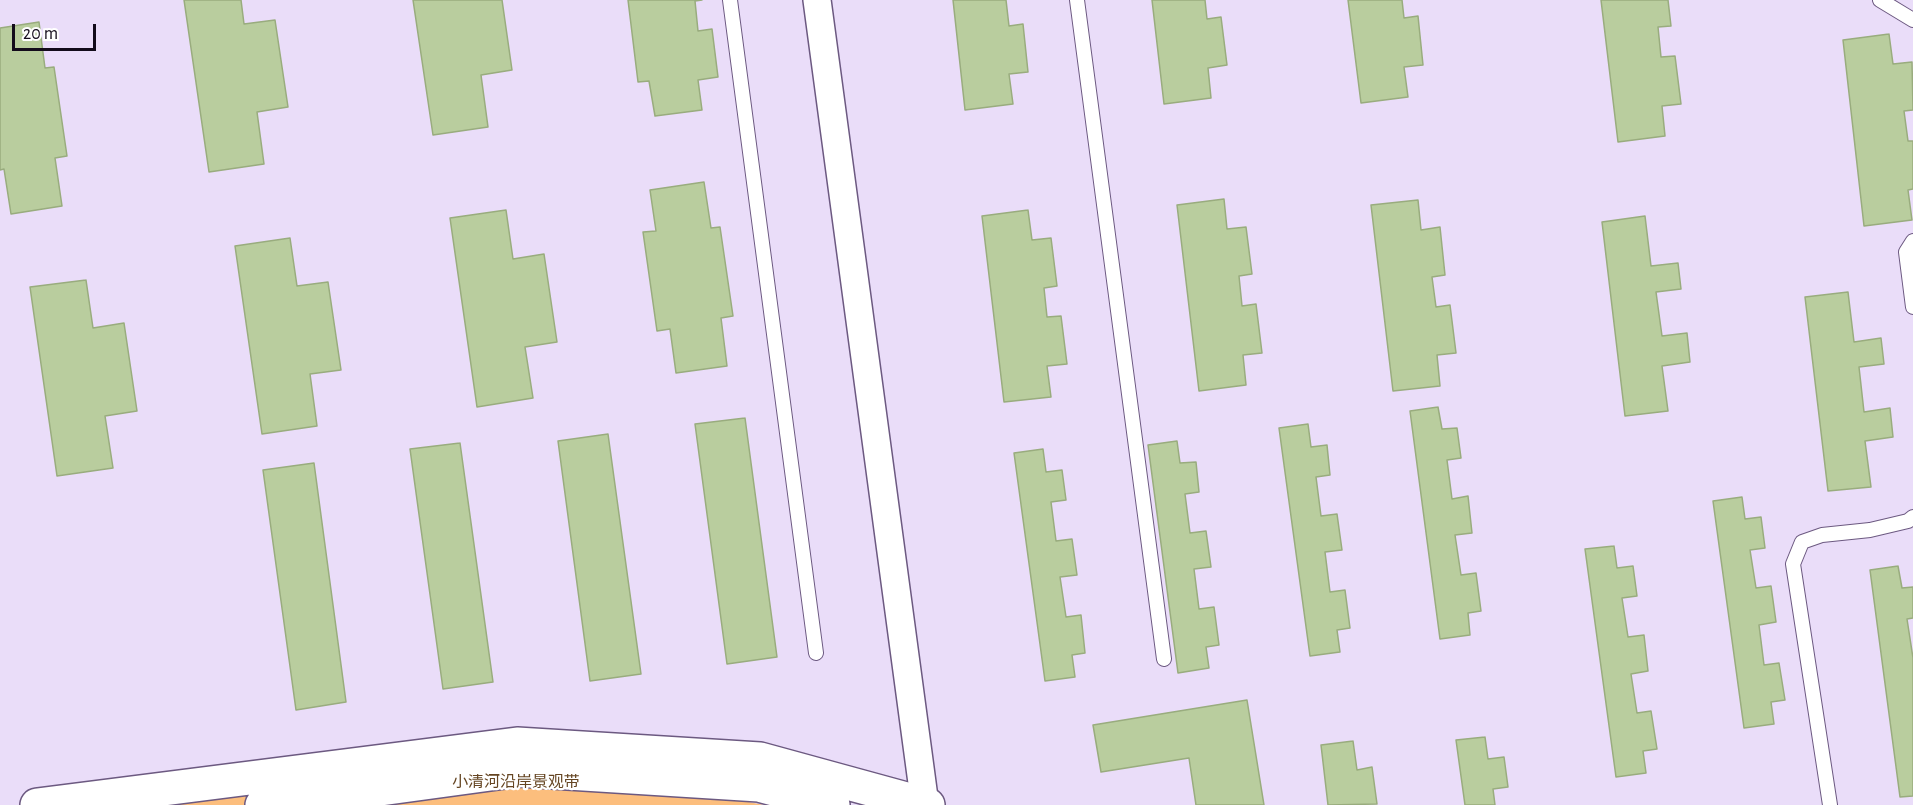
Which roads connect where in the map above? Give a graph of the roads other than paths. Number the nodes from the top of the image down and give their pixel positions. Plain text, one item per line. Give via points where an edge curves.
1 (730, 0) edge
2 (817, 0) edge
3 (1077, 0) edge
4 (1880, 0) edge
5 (1913, 20) edge
6 (1913, 241) edge
7 (1913, 307) edge
8 (1913, 517) edge
9 (816, 652) dead end
10 (1164, 659) dead end
11 (37, 805) edge
12 (262, 805) edge
13 (833, 805) edge
14 (926, 805) edge
15 (1830, 805) edge

1 - 9 lane
2 - 14 street
3 - 10 lane
4 - 5 lane
6 - 7 lane via 1905,252
8 - 15 lane via 1870,530 1822,535 1802,542 1793,564
11 - 14 main road via 517,744 760,759
12 - 13 main road via 520,770 759,785

